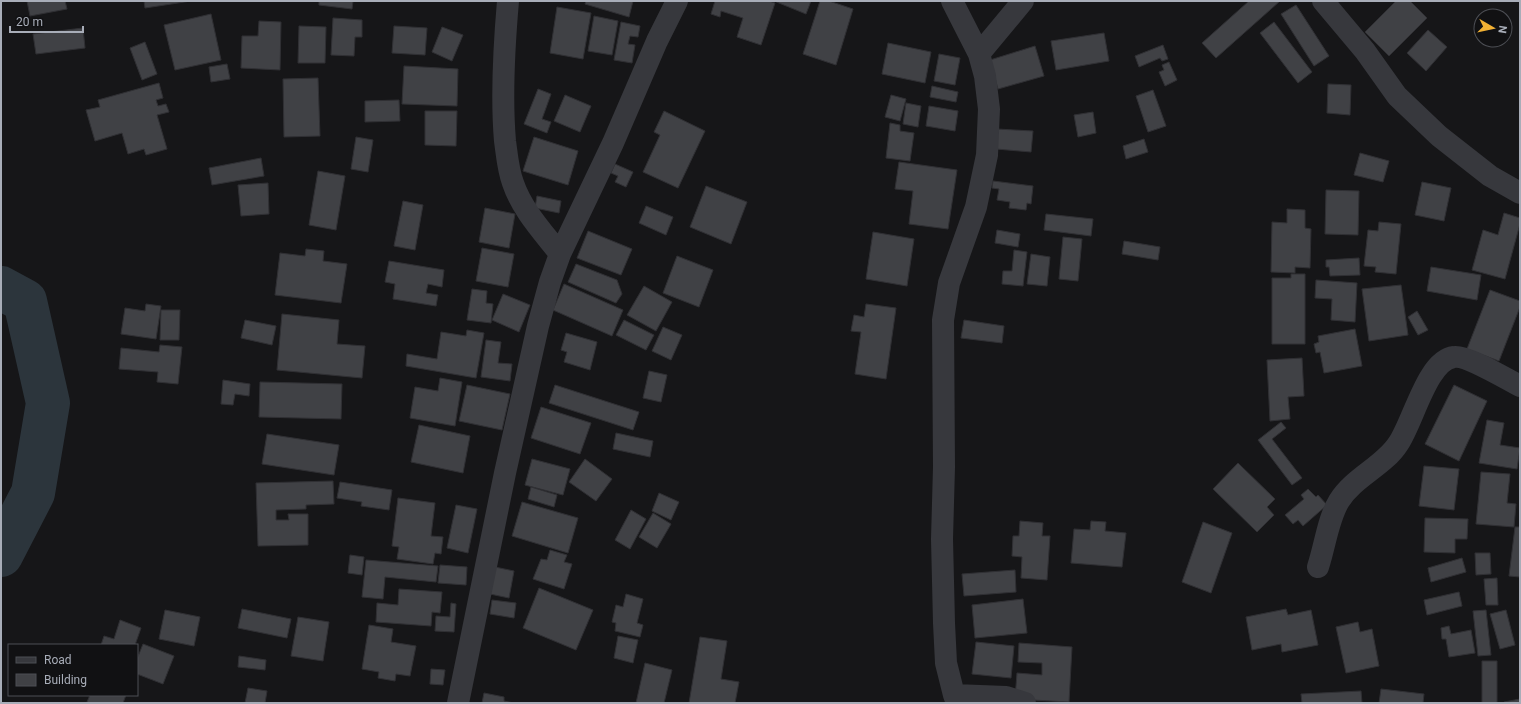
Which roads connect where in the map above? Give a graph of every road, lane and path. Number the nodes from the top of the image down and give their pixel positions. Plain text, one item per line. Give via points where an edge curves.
1 (508, 1) edge
2 (677, 1) edge
3 (952, 1) edge
4 (1023, 1) edge
5 (1323, 1) edge
6 (980, 54) junction
7 (1520, 193) edge
8 (560, 254) junction
9 (1520, 386) edge
10 (1318, 567) dead end
11 (955, 699) edge
12 (458, 703) edge
13 (1025, 703) edge

1 - 8 street via 504,84 507,156 513,183 527,212
2 - 8 street
3 - 6 street
4 - 6 street
5 - 7 street via 1397,96 1439,136 1490,176
6 - 11 street via 989,109 987,155 976,206 948,283 943,320 942,566 946,663
8 - 12 street via 538,326 518,412
9 - 10 street via 1465,358 1445,359 1435,368 1427,381 1398,445 1349,488 1339,501 1331,519
11 - 13 street via 1006,697

